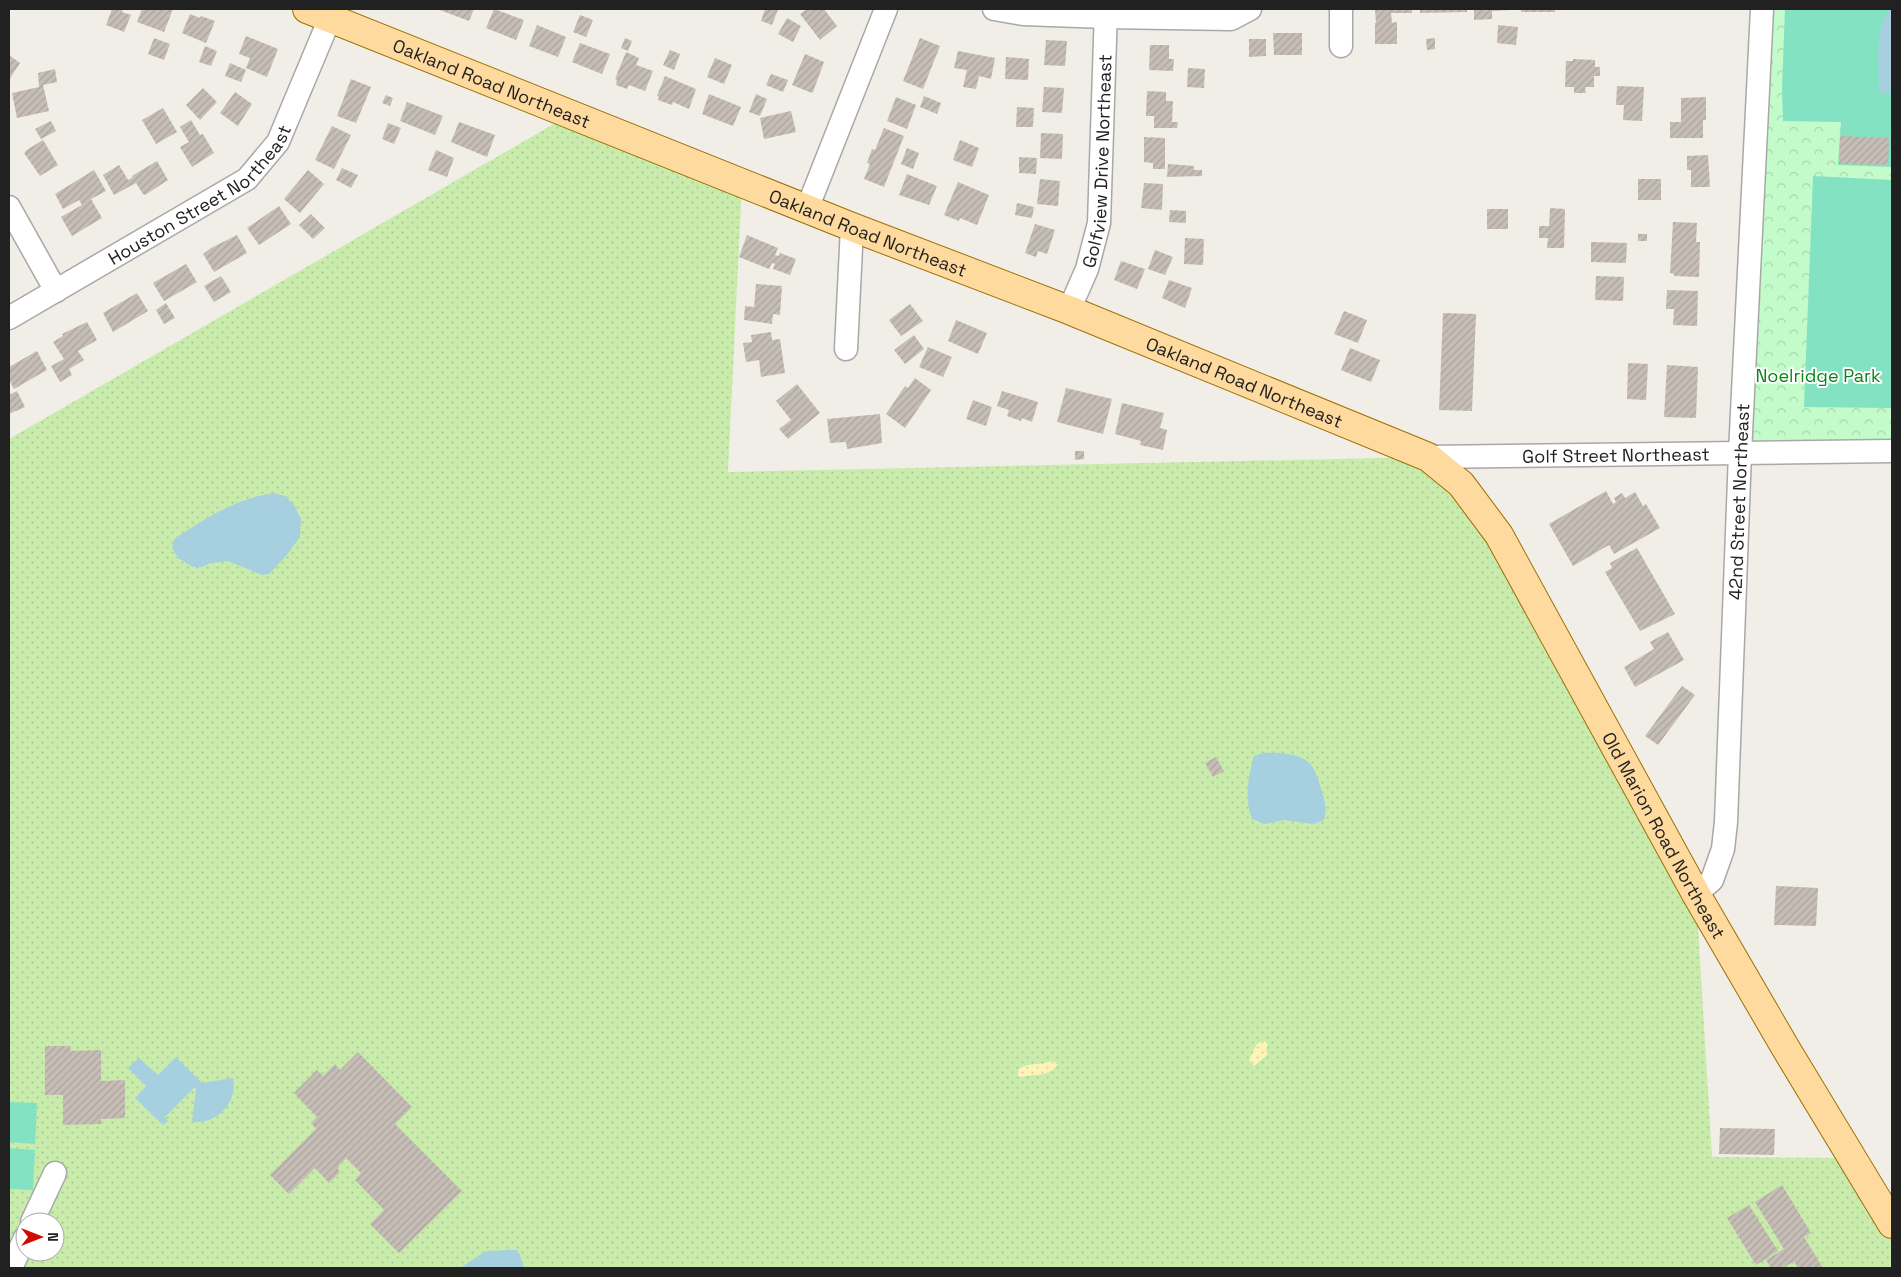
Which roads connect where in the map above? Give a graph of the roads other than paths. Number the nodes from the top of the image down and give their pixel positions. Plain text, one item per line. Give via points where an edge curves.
1 (886, 9) edge
2 (994, 9) edge
3 (1250, 9) edge
4 (1341, 9) edge
5 (1762, 9) edge
6 (318, 13) edge
7 (1106, 13) edge
8 (1341, 46) dead end
9 (9, 207) edge
10 (807, 209) junction
11 (852, 227) junction
12 (56, 291) junction
13 (1069, 310) junction
14 (9, 318) edge
15 (846, 350) dead end
16 (1892, 451) edge
17 (1740, 453) junction
18 (1428, 457) junction
19 (1696, 894) junction
20 (55, 1173) dead end
21 (37, 1212) edge
22 (1892, 1224) edge

1 - 10 street
2 - 7 street via 1023,14
3 - 7 street via 1231,19
4 - 8 street
5 - 17 street, 42nd Street Northeast
6 - 10 main road, Oakland Road Northeast
6 - 12 street, Houston Street Northeast via 278,142 247,179
7 - 13 street, Golfview Drive Northeast via 1099,223 1087,269
9 - 12 street
10 - 11 main road, Oakland Road Northeast
11 - 13 main road, Oakland Road Northeast
11 - 15 street
12 - 14 street, Houston Street Northeast
13 - 18 main road, Oakland Road Northeast
16 - 17 street, Golf Street Northeast
17 - 18 street, Golf Street Northeast
17 - 19 street, 42nd Street Northeast via 1725,831 1723,849 1712,880
18 - 19 main road, Old Marion Road Northeast via 1462,484 1499,535
19 - 22 main road, Old Marion Road Northeast
20 - 21 street

